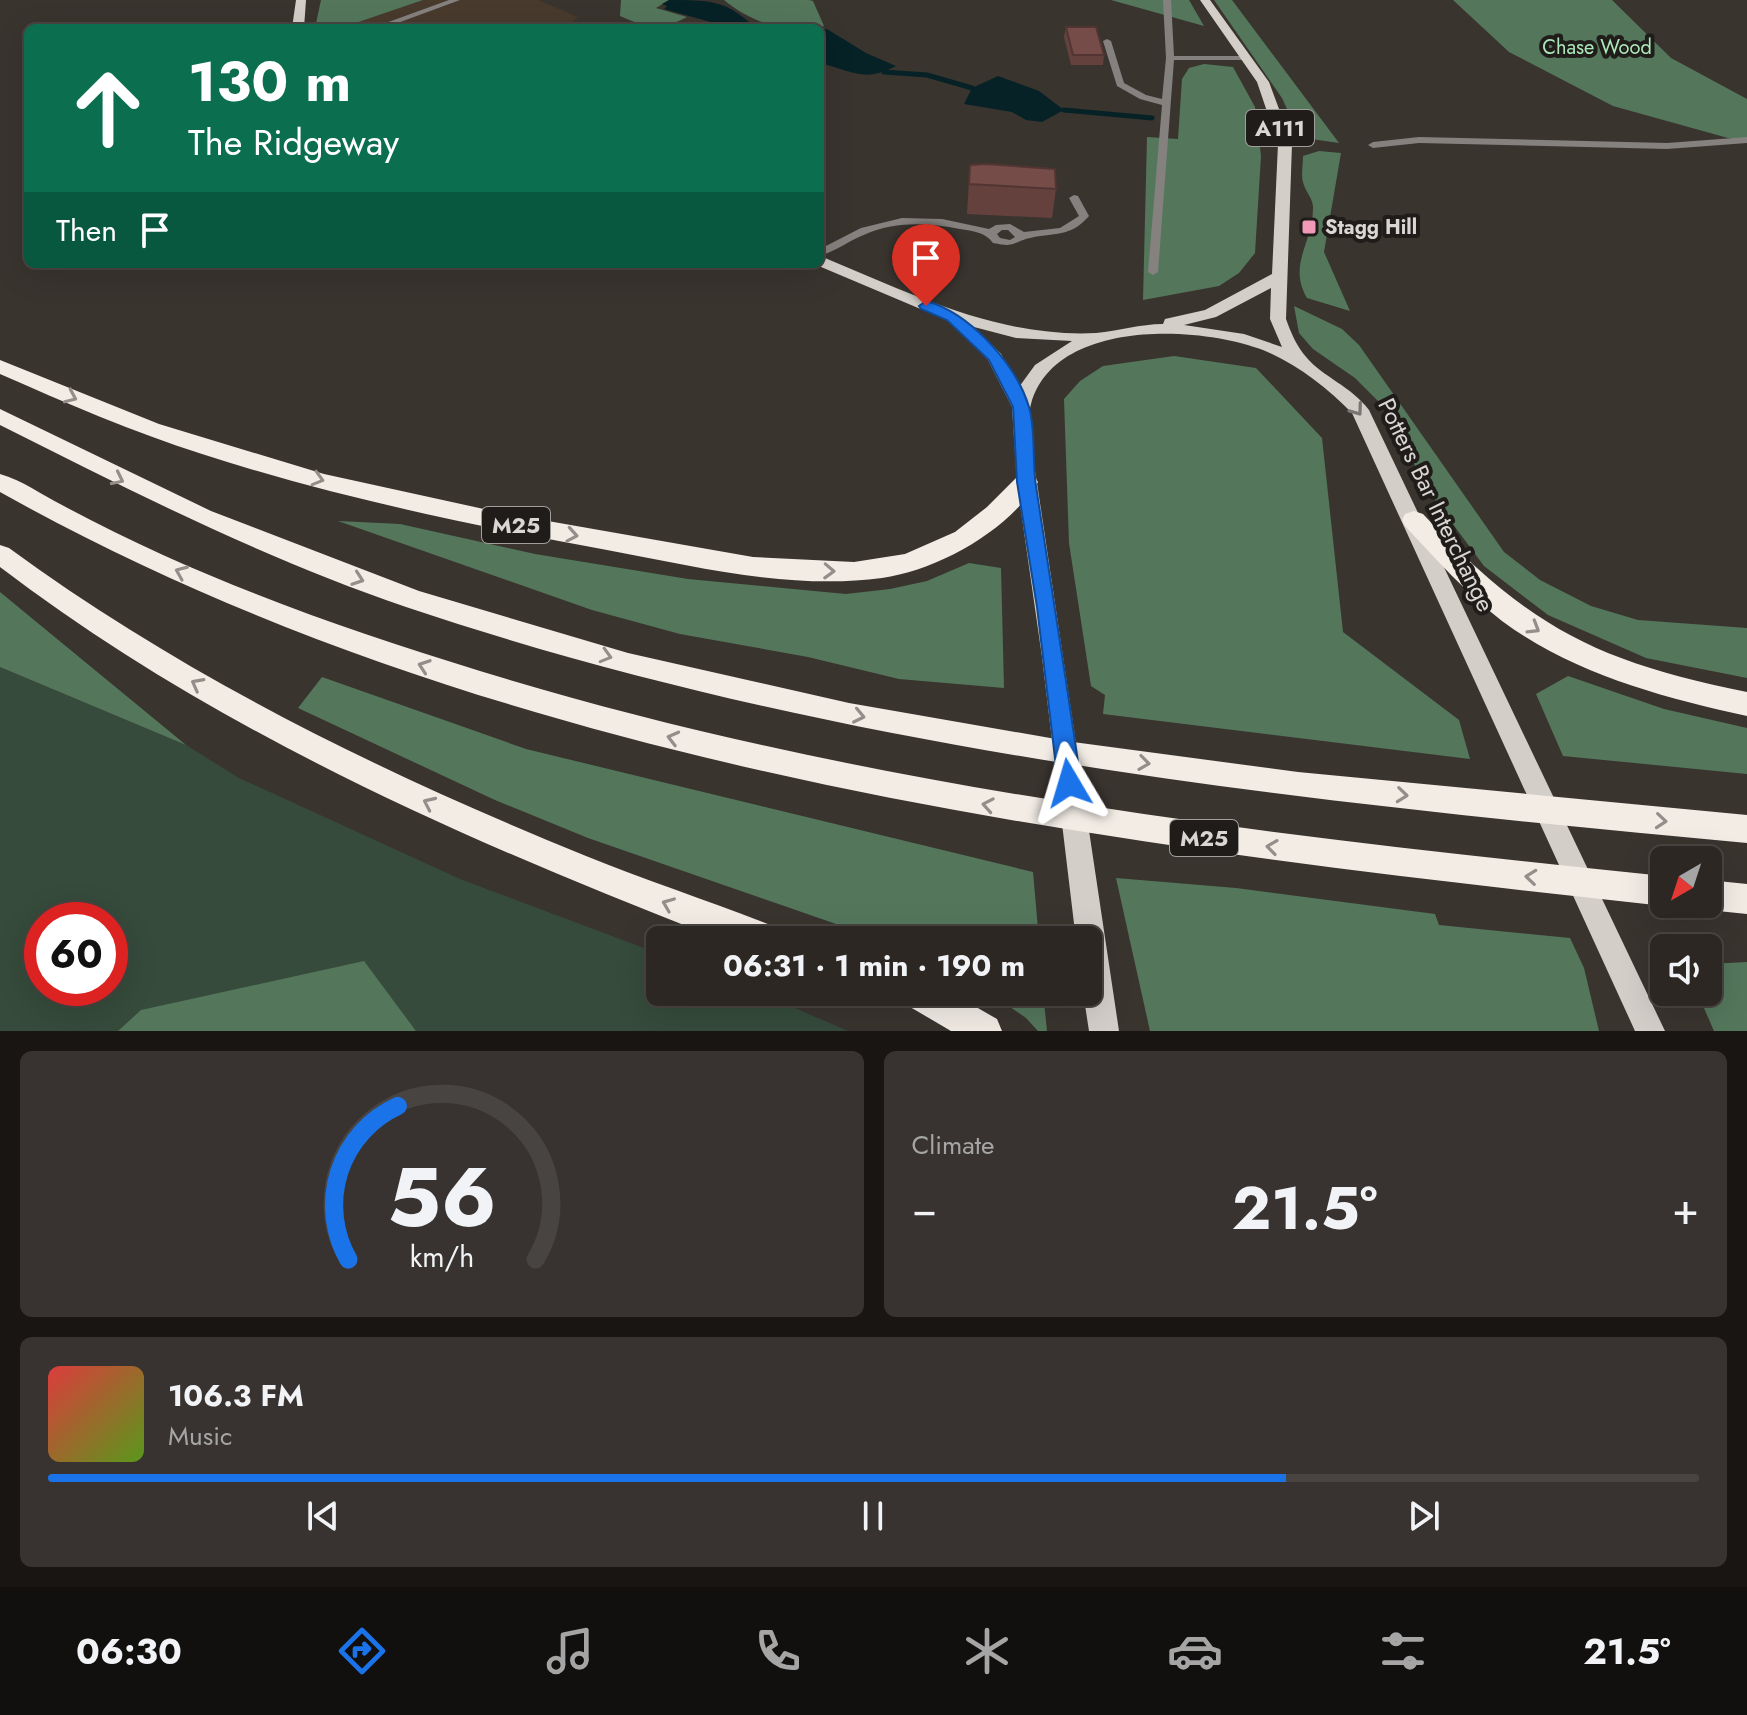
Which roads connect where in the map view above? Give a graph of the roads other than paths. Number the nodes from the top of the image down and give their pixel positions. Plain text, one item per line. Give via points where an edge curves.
1 (301, 0) edge
2 (456, 0) edge
3 (1167, 0) edge
4 (1205, 0) edge
5 (298, 24) edge
6 (387, 24) edge
7 (1107, 41) dead end
8 (1170, 58) junction
9 (1246, 58) junction
10 (1166, 103) junction
11 (1747, 140) edge
12 (1373, 145) dead end
13 (1074, 198) dead end
14 (824, 251) edge
15 (824, 263) edge
16 (1153, 272) dead end
17 (1279, 277) junction
18 (953, 317) junction
19 (1144, 329) junction
20 (1098, 337) junction
21 (1299, 359) junction
22 (0, 366) edge
23 (1021, 407) junction
24 (0, 416) edge
25 (0, 482) edge
26 (1026, 482) junction
27 (1414, 520) junction
28 (0, 554) edge
29 (1747, 704) edge
30 (1747, 829) edge
31 (1650, 889) edge
32 (1722, 896) edge
33 (1747, 899) edge
34 (727, 926) edge
35 (941, 1006) edge
36 (985, 1031) edge
37 (1104, 1031) edge
38 (1650, 1031) edge

1 - 5 main road
2 - 6 lane
3 - 8 lane
4 - 9 main road, A111
7 - 10 lane via 1120,84
8 - 9 lane
8 - 10 lane
9 - 17 main road, A111 via 1263,82 1285,144
10 - 16 lane
11 - 12 lane via 1667,146 1419,140
13 - 14 lane via 1084,216 1062,231 1021,235 1005,227 991,233 905,220 876,224
15 - 18 main road
17 - 19 main road via 1210,314
17 - 21 main road, A111 via 1278,319
18 - 20 main road via 1016,333
18 - 23 main road via 995,358
19 - 20 main road, Potters Bar Interchange
19 - 21 main road, Potters Bar Interchange via 1230,334
20 - 23 main road, Potters Bar Interchange via 1048,364 1031,382
21 -> 27 main road, Potters Bar Interchange via 1360,410
22 -> 26 highway, M25 via 153,430 360,491 609,542 778,567 846,571 912,562 960,543
23 - 26 main road
24 -> 30 highway via 185,510 340,573 526,633 737,690 901,725 1124,761 1426,798
31 -> 25 highway, M25 via 1177,835 999,807 749,757 530,698 335,635 165,565
26 - 37 main road
27 -> 29 highway via 1486,593 1539,632 1647,680
27 - 38 main road, Potters Bar Interchange
34 -> 28 highway via 497,834 355,769 180,675
32 - 33 highway
35 - 36 highway

